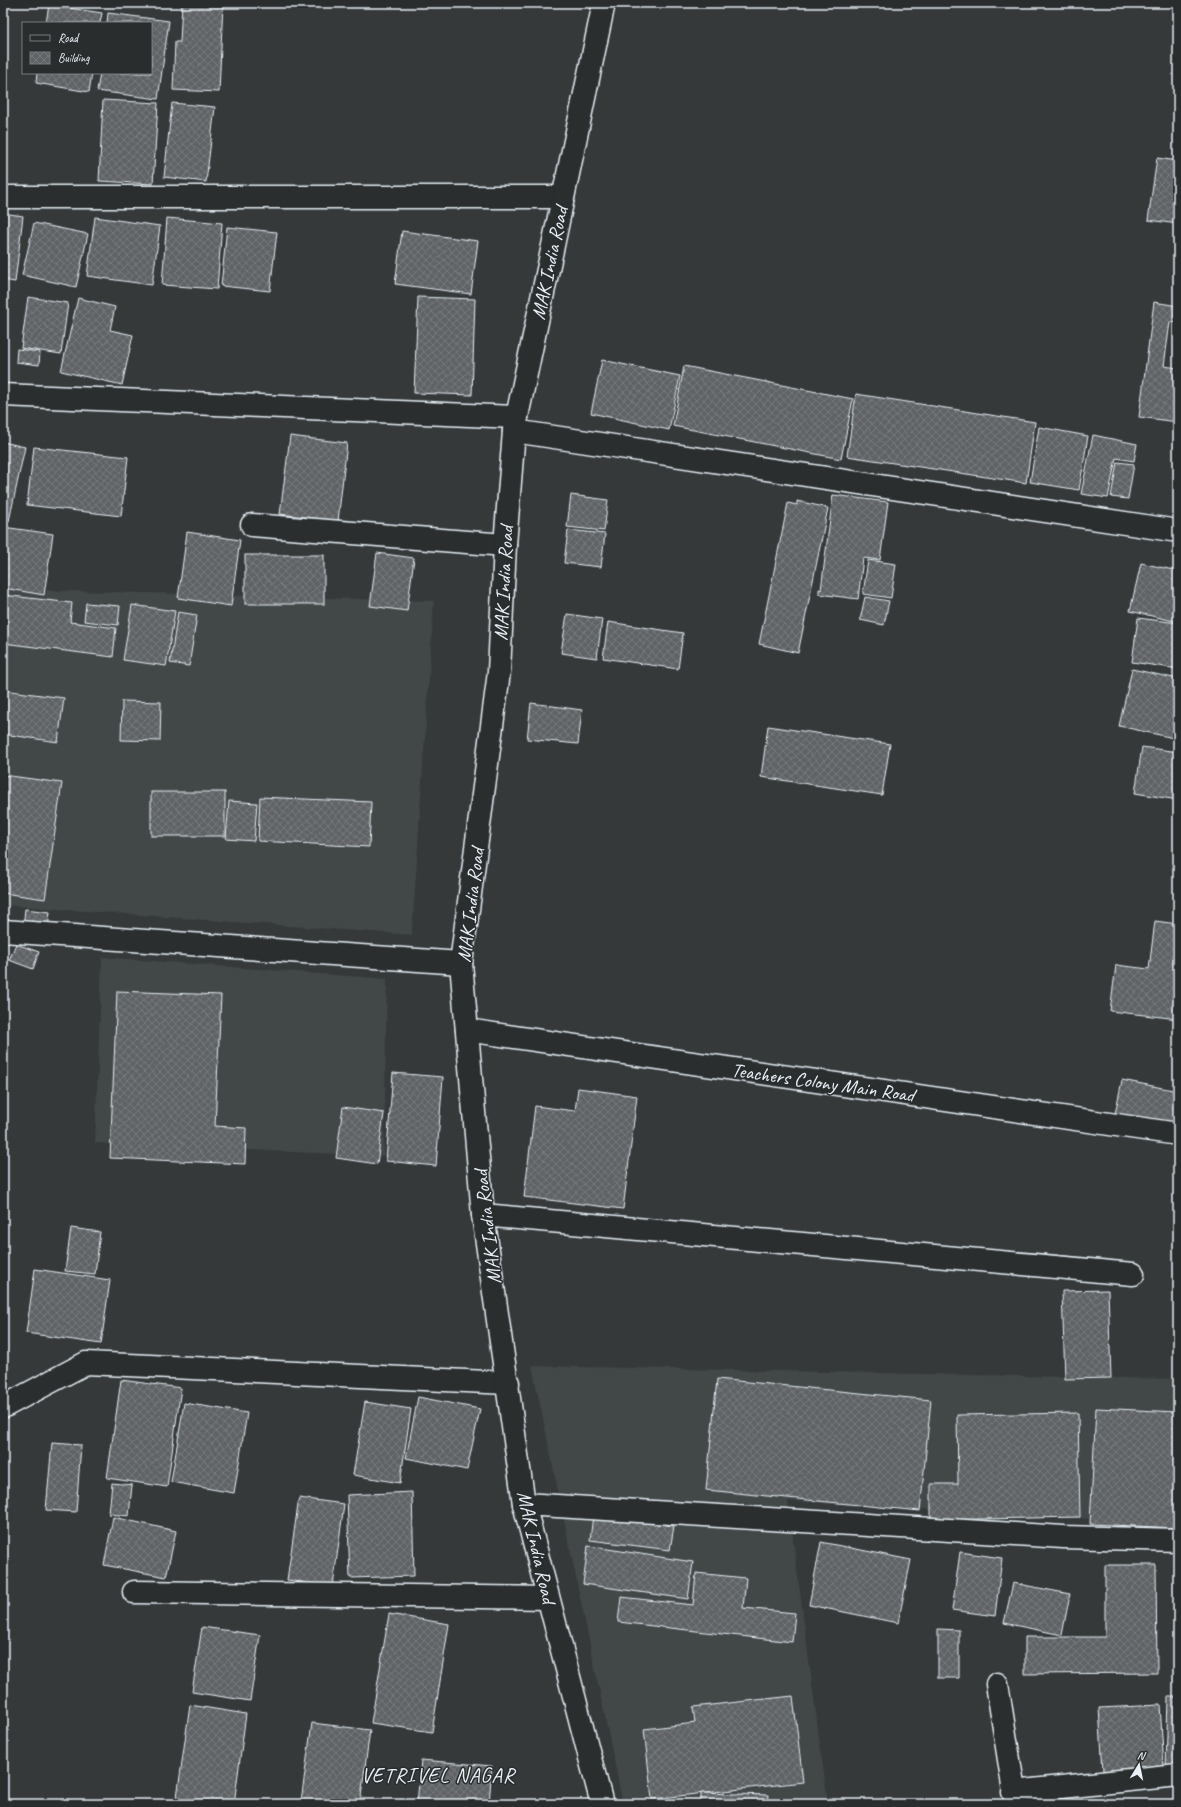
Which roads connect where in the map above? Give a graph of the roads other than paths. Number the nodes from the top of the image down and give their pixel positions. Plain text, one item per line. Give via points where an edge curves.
1 (604, 3) edge
2 (3, 197) edge
3 (563, 197) junction
4 (3, 396) edge
5 (515, 424) junction
6 (252, 525) dead end
7 (1178, 531) edge
8 (505, 545) junction
9 (3, 931) edge
10 (461, 964) junction
11 (467, 1030) junction
12 (1178, 1134) edge
13 (483, 1215) junction
14 (1133, 1274) dead end
15 (508, 1383) junction
16 (3, 1407) edge
17 (524, 1504) junction
18 (1178, 1540) edge
19 (134, 1592) dead end
20 (548, 1598) junction
21 (997, 1684) dead end
22 (1178, 1775) edge
23 (1015, 1798) edge
24 (602, 1804) edge

1 - 3 street, MAK India Road
2 - 3 street
3 - 5 street, MAK India Road
4 - 5 street
5 - 7 street
5 - 8 street, MAK India Road
6 - 8 street
8 - 10 street, MAK India Road via 499,672
9 - 10 street
10 - 11 street, MAK India Road
11 - 12 street, Teachers Colony Main Road
11 - 13 street, MAK India Road
13 - 14 street
13 - 15 street, MAK India Road
15 - 16 street via 86,1363
15 - 17 street, MAK India Road
17 - 18 street via 1063,1537
17 - 20 street, MAK India Road
19 - 20 street
20 - 24 street, MAK India Road
21 - 23 street
22 - 23 street

